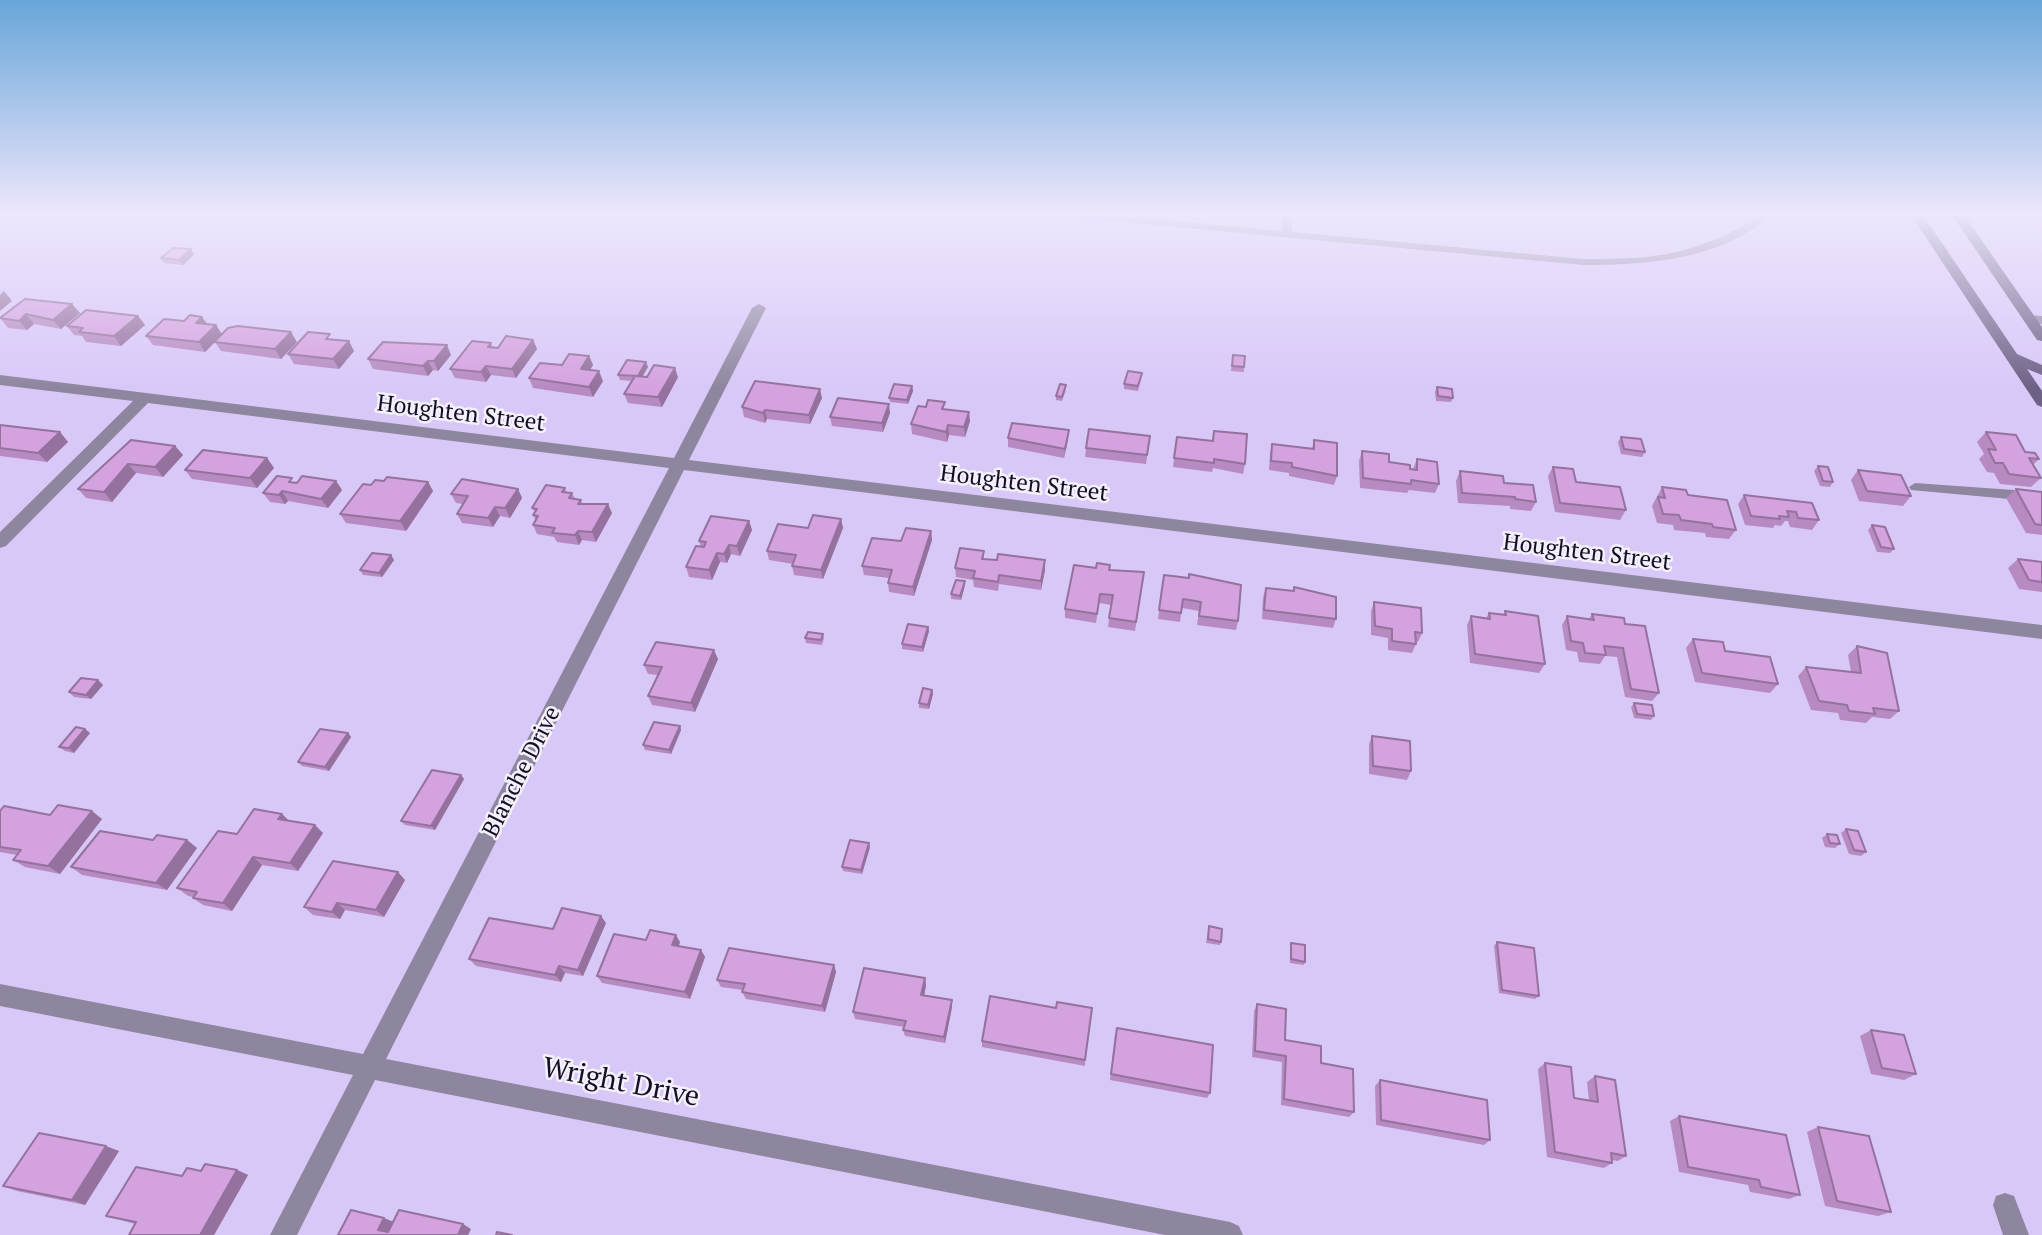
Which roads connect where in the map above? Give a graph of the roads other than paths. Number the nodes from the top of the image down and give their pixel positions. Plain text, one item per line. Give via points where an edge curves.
1 (1956, 273) edge
2 (2001, 273) edge
3 (759, 308) dead end
4 (2036, 320) edge
5 (2042, 337) edge
6 (2012, 356) junction
7 (2042, 370) edge
8 (0, 380) edge
9 (145, 398) junction
10 (2042, 402) edge
11 (680, 464) junction
12 (1916, 487) dead end
13 (2042, 497) edge
14 (0, 542) edge
15 (2042, 632) edge
16 (0, 995) edge
17 (370, 1066) junction
18 (2005, 1205) dead end
19 (283, 1235) edge
20 (1230, 1235) edge
21 (2015, 1235) edge

1 - 6 main road
2 - 4 main road
3 - 11 street, Blanche Drive
4 - 5 main road
6 - 7 main road
6 - 10 main road
8 - 9 street, Houghten Street
9 - 11 street, Houghten Street
9 - 14 street
11 - 15 street, Houghten Street
11 - 17 street, Blanche Drive
12 - 13 lane
16 - 17 street, Wright Drive
17 - 19 street, Blanche Drive
17 - 20 street, Wright Drive
18 - 21 street

